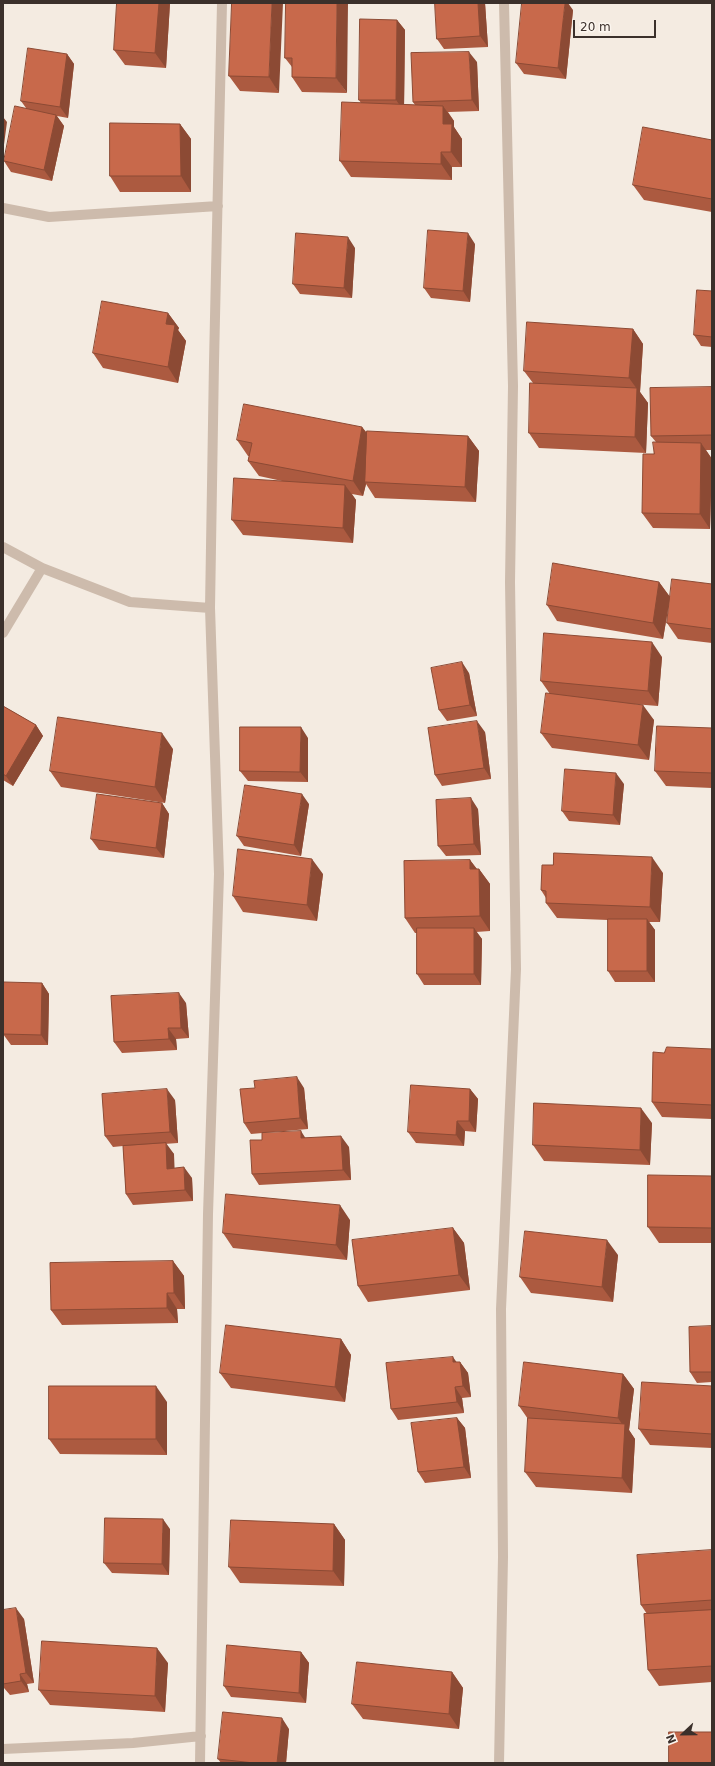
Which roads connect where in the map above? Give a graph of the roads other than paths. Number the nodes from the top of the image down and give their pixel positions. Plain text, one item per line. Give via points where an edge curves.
1 (222, 3) edge
2 (504, 3) edge
3 (218, 206) junction
4 (3, 208) edge
5 (3, 547) edge
6 (42, 568) junction
7 (210, 608) junction
8 (3, 633) edge
9 (201, 1736) junction
10 (3, 1749) edge
11 (200, 1763) edge
12 (499, 1763) edge

1 - 3 street
2 - 12 street via 513,386 510,582 516,969 501,1309 503,1557
3 - 4 street via 49,216
3 - 7 street
5 - 6 street
6 - 7 street via 130,602
6 - 8 street
7 - 9 street via 219,874 208,1214
9 - 10 street via 133,1744
9 - 11 street

